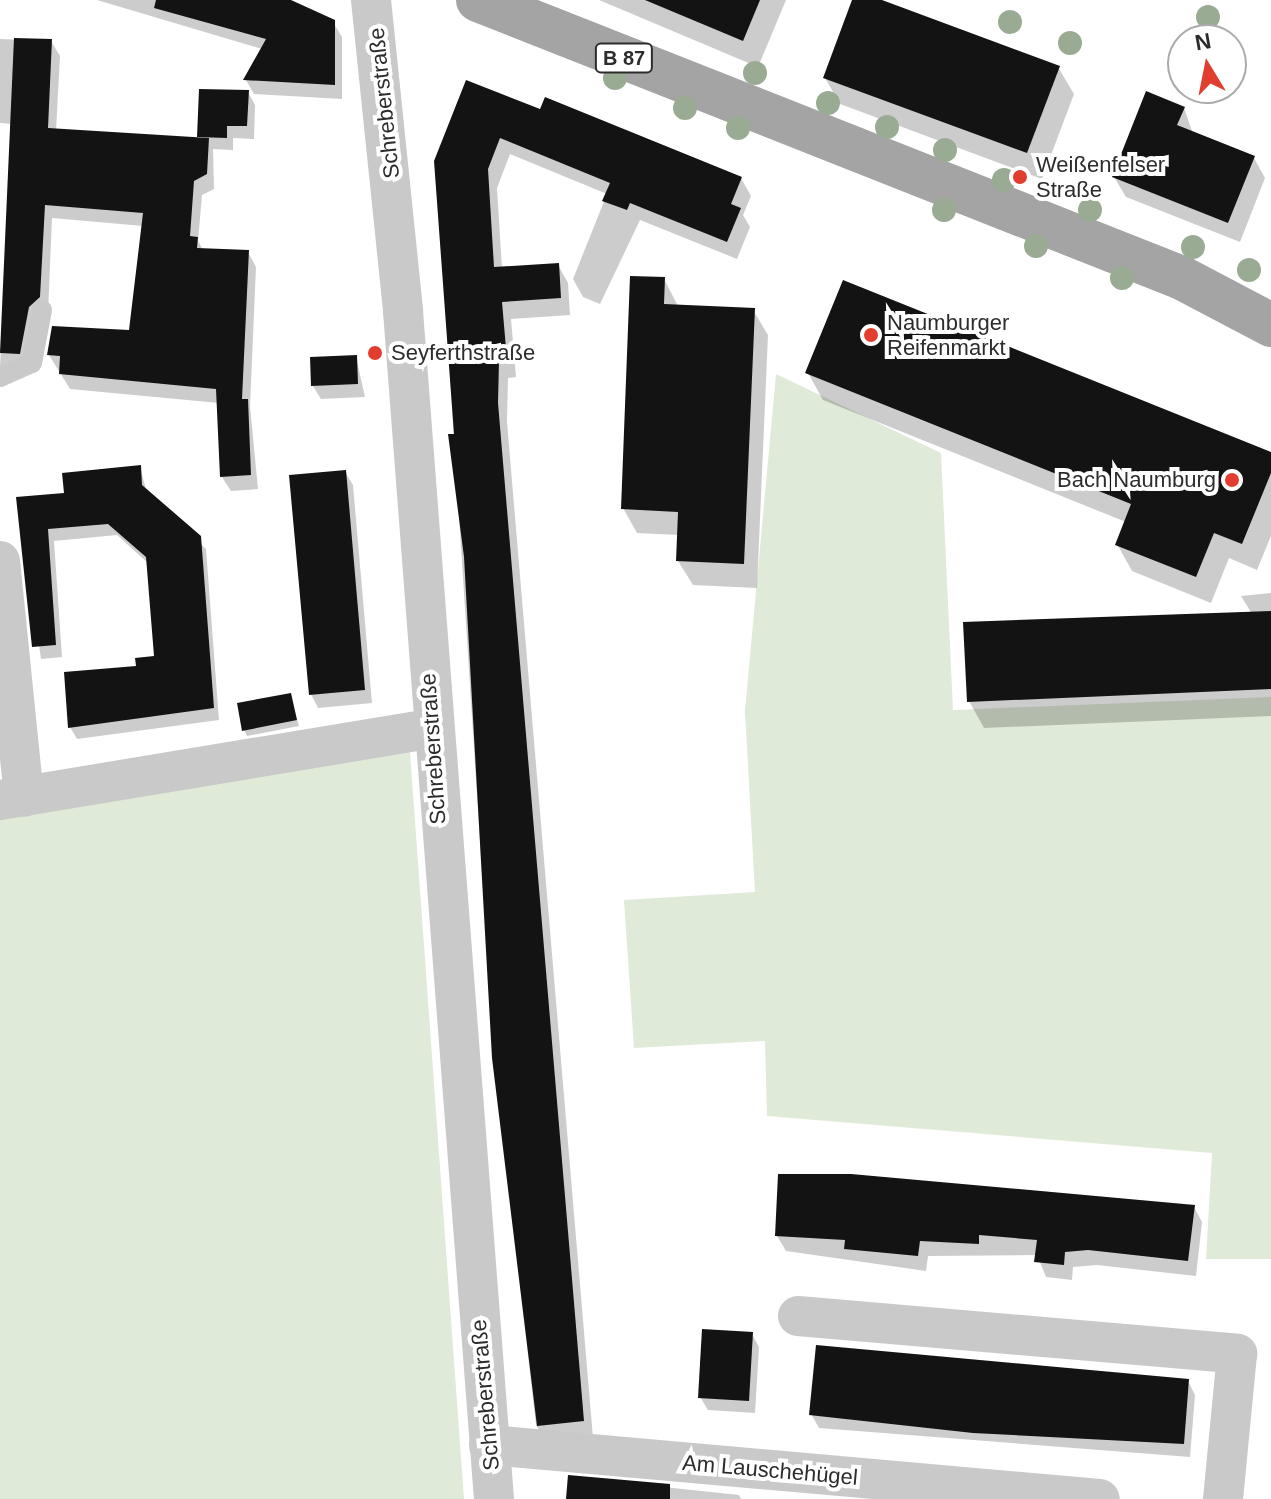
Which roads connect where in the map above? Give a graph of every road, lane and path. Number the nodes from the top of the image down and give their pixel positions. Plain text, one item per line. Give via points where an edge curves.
1 (371, 0) edge
2 (478, 0) edge
3 (42, 310) dead end
4 (1271, 325) edge
5 (0, 377) edge
6 (0, 561) edge
7 (431, 729) junction
8 (12, 798) edge
9 (798, 1316) dead end
10 (489, 1445) junction
11 (494, 1499) edge
12 (1100, 1499) edge
13 (1223, 1499) edge

1 - 7 street, Schreberstraße via 403,311
2 - 4 main road, B 87 via 1182,278
3 - 5 lane via 32,363
6 - 8 street
7 - 8 street
7 - 10 street, Schreberstraße
9 - 13 street via 1237,1354
10 - 11 street, Schreberstraße
10 - 12 street, Am Lauschehügel

